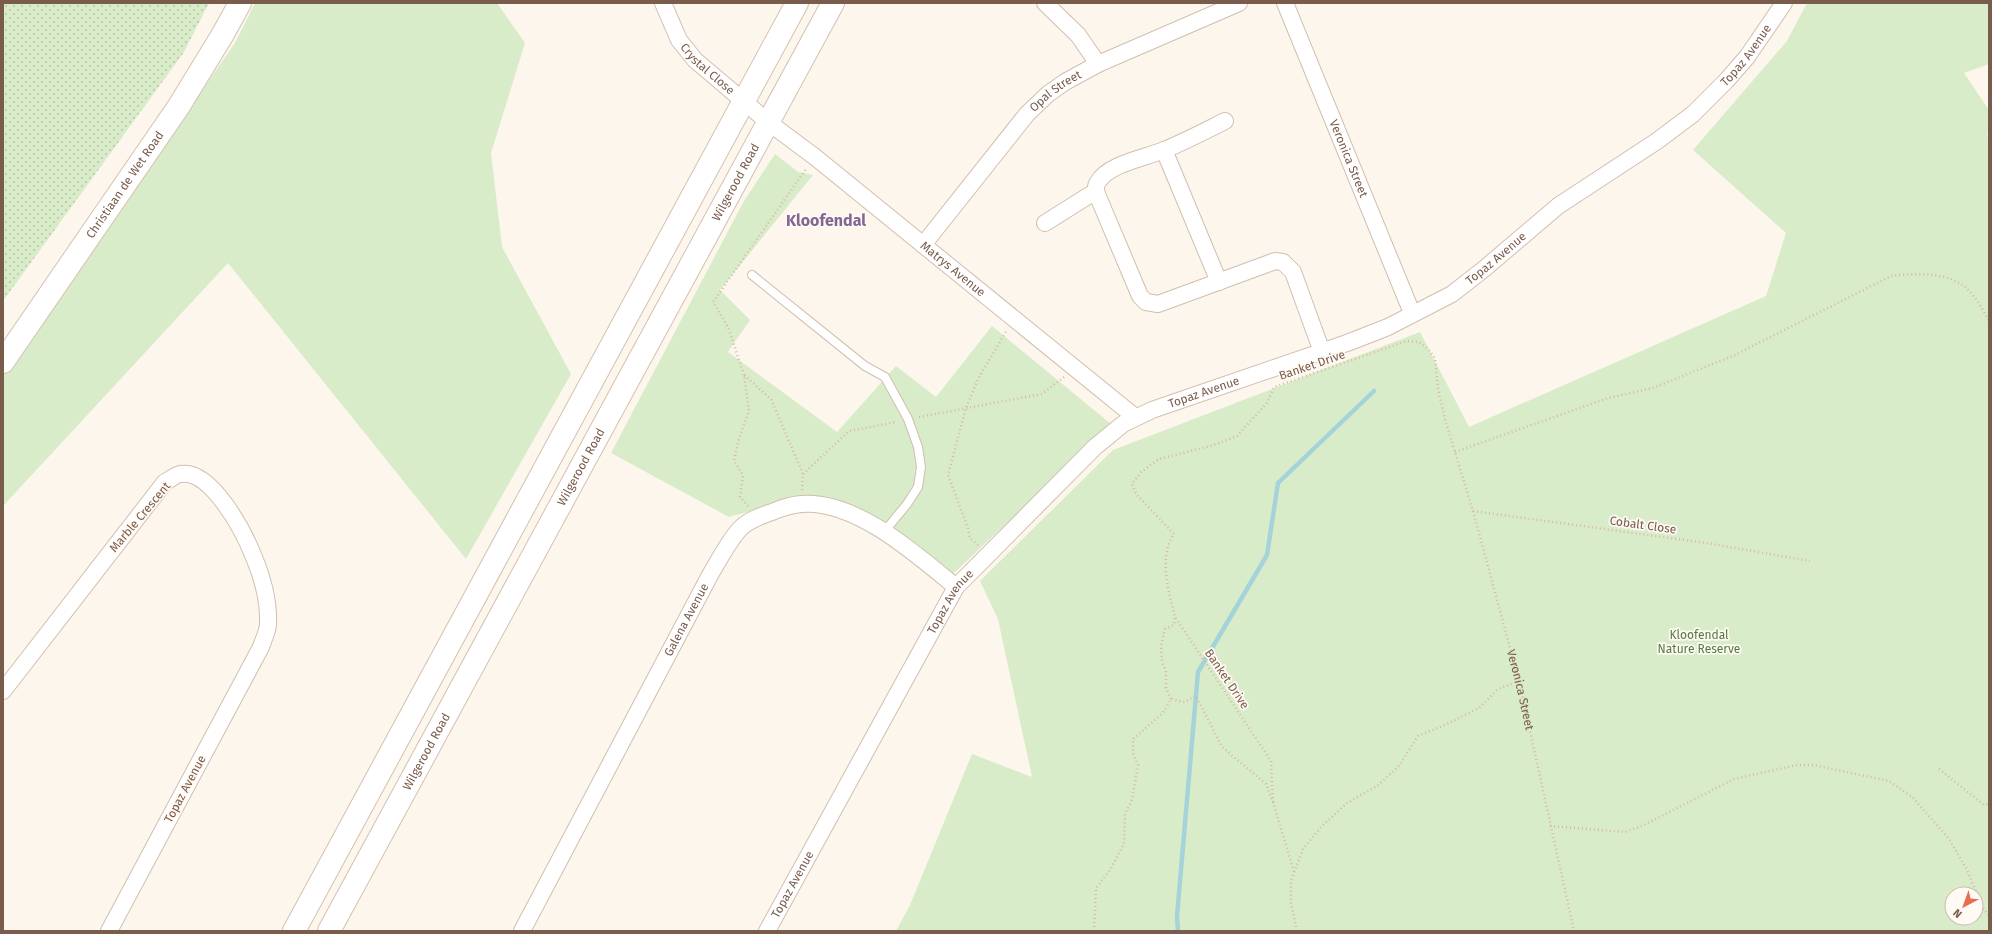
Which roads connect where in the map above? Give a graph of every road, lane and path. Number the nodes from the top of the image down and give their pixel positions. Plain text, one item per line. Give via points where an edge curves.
1 (240, 3) edge
2 (663, 3) edge
3 (797, 3) edge
4 (833, 3) edge
5 (1045, 3) edge
6 (1239, 3) edge
7 (1285, 3) edge
8 (1784, 3) edge
9 (1098, 64) junction
10 (744, 101) junction
11 (1225, 121) dead end
12 (768, 122) junction
13 (1164, 150) junction
14 (1096, 191) junction
15 (1045, 223) dead end
16 (923, 245) junction
17 (752, 275) dead end
18 (1218, 282) junction
19 (1412, 313) junction
20 (1013, 319) junction
21 (1989, 321) edge
22 (1322, 352) junction
23 (3, 362) edge
24 (1076, 369) junction
25 (966, 408) junction
26 (1135, 417) junction
27 (908, 419) junction
28 (1455, 452) junction
29 (803, 474) junction
30 (802, 504) junction
31 (1473, 511) junction
32 (756, 517) junction
33 (884, 532) junction
34 (987, 554) junction
35 (1810, 561) dead end
36 (956, 587) junction
37 (1175, 617) junction
38 (261, 647) joint
39 (1519, 681) junction
40 (3, 691) edge
41 (1171, 699) junction
42 (1939, 768) dead end
43 (1273, 802) junction
44 (1989, 804) edge
45 (1550, 826) junction
46 (1294, 872) junction
47 (1989, 916) edge
48 (110, 931) edge
49 (294, 931) edge
50 (329, 931) edge
51 (522, 931) edge
52 (767, 931) edge
53 (1094, 931) edge
54 (1297, 931) edge
55 (1574, 931) edge

1 - 23 street, Christiaan de Wet Road via 179,106
2 - 10 street, Crystal Close via 672,28 687,52
3 - 10 street
4 - 12 street, Wilgerood Road
5 - 9 street via 1078,35
6 - 9 street, Opal Street
7 - 19 street, Veronica Street
8 - 19 street, Topaz Avenue via 1747,57 1693,114 1657,141 1558,206 1452,294
9 - 16 street, Opal Street via 1065,82 1026,114
10 - 12 street, Crystal Close
10 - 49 street
11 - 13 street
12 - 16 street, Matrys Avenue
12 - 50 street, Wilgerood Road
13 - 14 street via 1113,168 1097,183
13 - 18 street
14 - 15 street
14 - 18 street via 1140,296 1146,302 1158,304
16 - 20 street, Matrys Avenue
17 - 27 lane via 865,366 885,377
18 - 22 street via 1276,261 1287,264
19 - 22 street, Topaz Avenue via 1388,327
20 - 24 street, Matrys Avenue
20 - 25 path via 978,379
21 - 28 path via 1972,293 1954,280 1913,273 1891,276 1728,358 1653,388 1608,398
22 - 26 street, Topaz Avenue
24 - 25 path via 1042,394
24 - 26 street, Matrys Avenue
25 - 27 path
25 - 34 path via 948,475 970,538
26 - 34 street, Topaz Avenue via 1095,447
27 - 29 path via 849,431
27 - 33 lane via 918,447 921,467 918,486
28 - 31 path, Veronica Street
28 - 37 path, Banket Drive via 1438,389 1435,358 1420,342 1393,344 1363,357 1274,387 1267,403 1237,436 1214,445 1159,459 1141,472 1132,484 1136,494 1174,534 1169,541 1166,562 1169,594
29 - 30 path
29 - 32 path via 771,399 744,375 749,411 734,461 743,475 740,497
30 - 32 street, Galena Avenue
30 - 33 street, Galena Avenue via 828,506
31 - 35 path, Cobalt Close via 1706,542
31 - 39 path, Veronica Street
32 - 51 street, Galena Avenue via 739,530 710,575
33 - 36 street, Galena Avenue
34 - 36 street, Topaz Avenue
36 - 52 street, Topaz Avenue
37 - 41 path via 1174,624 1165,629 1161,646 1166,688
37 - 43 path, Banket Drive via 1271,761
38 - 40 street, Marble Crescent via 268,625 265,592 254,555 221,499 202,479 190,474 180,474 165,482
38 - 48 street, Topaz Avenue
39 - 45 path, Veronica Street
39 - 46 path via 1498,690 1479,708 1418,736 1398,767 1377,786 1347,803 1322,826 1303,849
41 - 43 path via 1184,702 1196,696 1222,747 1266,784
41 - 53 path via 1163,713 1133,740 1138,765 1132,800 1125,814 1124,844 1110,870 1096,888
42 - 44 path via 1984,805
43 - 46 path
45 - 47 path via 1625,832 1642,826 1734,778 1813,765 1889,782 1912,797 1949,839
45 - 55 path, Veronica Street
46 - 54 path via 1291,881 1291,903

